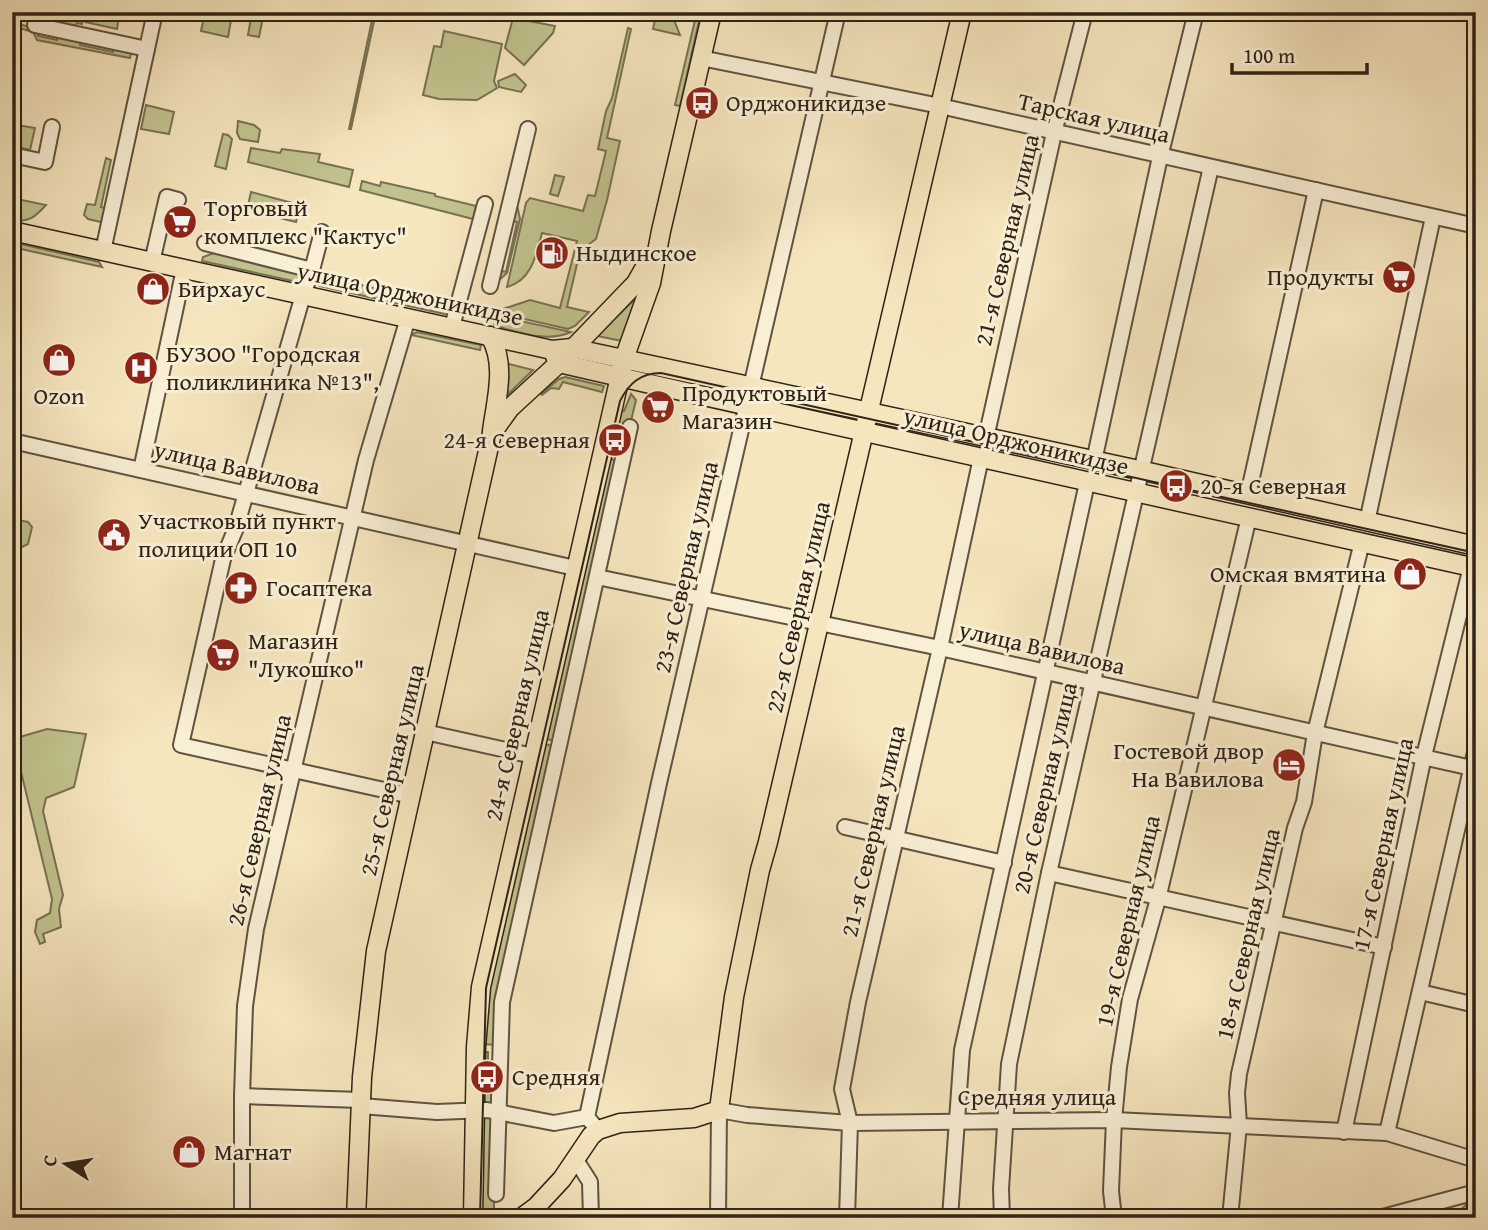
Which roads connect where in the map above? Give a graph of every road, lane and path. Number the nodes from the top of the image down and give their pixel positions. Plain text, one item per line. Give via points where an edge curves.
1 (155, 12) edge
2 (712, 12) edge
3 (838, 12) edge
4 (962, 12) edge
5 (1086, 12) edge
6 (1196, 12) edge
7 (35, 25) dead end
8 (147, 49) junction
9 (701, 58) junction
10 (821, 83) junction
11 (940, 106) junction
12 (52, 127) dead end
13 (528, 129) dead end
14 (1054, 133) junction
15 (12, 155) edge
16 (1160, 157) junction
17 (1211, 167) junction
18 (1316, 190) junction
19 (178, 200) dead end
20 (485, 204) dead end
21 (1433, 216) junction
22 (1476, 226) edge
23 (12, 231) edge
24 (661, 231) junction
25 (322, 232) dead end
26 (205, 243) dead end
27 (103, 251) junction
28 (152, 262) junction
29 (184, 269) junction
30 (312, 270) junction
31 (490, 285) dead end
32 (303, 295) junction
33 (642, 313) junction
34 (408, 318) junction
35 (452, 327) junction
36 (491, 336) junction
37 (572, 348) junction
38 (555, 356) junction
39 (653, 365) junction
40 (622, 368) junction
41 (751, 386) junction
42 (747, 405) junction
43 (869, 411) junction
44 (630, 427) dead end
45 (864, 432) junction
46 (492, 433) junction
47 (986, 438) junction
48 (12, 441) edge
49 (981, 458) junction
50 (1094, 461) junction
51 (141, 470) junction
52 (1141, 471) junction
53 (1087, 482) junction
54 (245, 493) junction
55 (1136, 494) junction
56 (1248, 495) junction
57 (352, 517) junction
58 (1249, 517) junction
59 (1367, 522) junction
60 (1362, 542) junction
61 (467, 543) junction
62 (1476, 546) edge
63 (575, 568) junction
64 (1473, 568) edge
65 (597, 577) junction
66 (702, 599) junction
67 (819, 624) junction
68 (940, 648) junction
69 (1044, 673) junction
70 (1092, 683) junction
71 (1202, 708) junction
72 (425, 733) junction
73 (1315, 733) junction
74 (1476, 748) edge
75 (524, 754) dead end
76 (1424, 757) junction
77 (293, 769) junction
78 (1473, 769) edge
79 (411, 796) junction
80 (845, 827) dead end
81 (895, 838) junction
82 (1004, 863) junction
83 (1049, 873) junction
84 (1158, 899) junction
85 (1273, 923) junction
86 (1384, 947) junction
87 (1420, 992) junction
88 (1476, 1005) edge
89 (242, 1096) junction
90 (361, 1103) junction
91 (475, 1109) junction
92 (719, 1110) junction
93 (498, 1112) junction
94 (1114, 1121) junction
95 (956, 1122) junction
96 (1004, 1122) junction
97 (849, 1123) junction
98 (592, 1124) junction
99 (1239, 1125) junction
100 (1344, 1132) junction
101 (1387, 1133) junction
102 (576, 1160) junction
103 (1476, 1160) edge
104 (1476, 1192) edge
105 (496, 1194) dead end
106 (242, 1218) edge
107 (356, 1218) edge
108 (472, 1218) edge
109 (521, 1218) edge
110 (591, 1218) edge
111 (718, 1218) edge
112 (847, 1218) edge
113 (950, 1218) edge
114 (1002, 1218) edge
115 (1114, 1218) edge
116 (1230, 1218) edge
117 (1380, 1218) edge

1 - 8 street
2 - 9 main road, 24-я Северная улица
3 - 10 street, 23-я Северная улица
4 - 11 main road, 22-я Северная улица
5 - 14 street, 21-я Северная улица
6 - 16 street
7 - 8 street
8 - 27 street
9 - 10 street, Тарская улица
9 - 24 main road, 24-я Северная улица
10 - 11 street, Тарская улица
10 - 41 street, 23-я Северная улица
11 - 14 street, Тарская улица
11 - 43 main road, 22-я Северная улица
12 - 15 street via 45,162
13 - 31 street
14 - 16 street, Тарская улица
14 - 47 street, 21-я Северная улица
16 - 17 street, Тарская улица
16 - 50 street
17 - 18 street, Тарская улица
17 - 52 street, 20-я Северная улица
18 - 21 street, Тарская улица
18 - 56 street
19 - 28 street via 167,197
20 - 35 street
21 - 22 street, Тарская улица
21 - 59 street
23 - 27 main road, улица Орджоникидзе
24 - 33 main road, 24-я Северная улица
24 - 37 main road, 24-я Северная улица via 636,283
25 - 30 street
26 - 30 street
27 - 28 main road, улица Орджоникидзе
28 - 29 main road, улица Орджоникидзе
29 - 32 main road, улица Орджоникидзе
29 - 51 street
30 - 32 street
32 - 34 main road, улица Орджоникидзе
32 - 54 street
33 - 39 main road via 641,347
33 - 40 main road, 24-я Северная улица
34 - 35 main road, улица Орджоникидзе
34 - 57 street, 26-я Северная улица
35 - 36 main road, улица Орджоникидзе
36 - 38 main road, улица Орджоникидзе
36 - 46 main road via 500,364
37 - 38 main road, улица Орджоникидзе
37 - 40 main road, улица Орджоникидзе
38 - 40 main road, улица Орджоникидзе
38 - 46 main road, 25-я Северная улица
39 - 40 main road, улица Орджоникидзе
39 - 41 main road, улица Орджоникидзе
40 - 42 main road, улица Орджоникидзе
40 - 63 main road, 24-я Северная улица
41 - 42 street, 23-я Северная улица
41 - 43 main road, улица Орджоникидзе
42 - 45 main road, улица Орджоникидзе
42 - 66 street, 23-я Северная улица
43 - 45 main road, 22-я Северная улица
43 - 47 main road, улица Орджоникидзе
44 - 65 street, 24-я Северная улица
45 - 49 main road, улица Орджоникидзе
45 - 67 main road, 22-я Северная улица
46 - 61 main road, 25-я Северная улица
47 - 50 main road, улица Орджоникидзе
48 - 51 street, улица Вавилова
49 - 53 main road, улица Орджоникидзе
49 - 68 street, 21-я Северная улица
50 - 52 main road, улица Орджоникидзе
51 - 54 street, улица Вавилова
52 - 55 street, 20-я Северная улица
52 - 56 main road, улица Орджоникидзе
53 - 55 main road, улица Орджоникидзе
53 - 69 street, 20-я Северная улица
54 - 57 street, улица Вавилова
54 - 77 street via 223,559 181,745
55 - 58 main road, улица Орджоникидзе
55 - 70 street, 20-я Северная улица
56 - 59 main road, улица Орджоникидзе
57 - 61 street, улица Вавилова
57 - 77 street, 26-я Северная улица
58 - 60 main road, улица Орджоникидзе
58 - 71 street, 19-я Северная улица
59 - 62 main road, улица Орджоникидзе
60 - 64 main road, улица Орджоникидзе
60 - 73 street, 18-я Северная улица
61 - 63 street, улица Вавилова
61 - 72 main road, 25-я Северная улица
63 - 91 main road, 24-я Северная улица via 481,987
64 - 76 street, 17-я Северная улица
65 - 66 street, улица Вавилова
65 - 93 street, 24-я Северная улица via 502,1002
66 - 67 street, улица Вавилова
66 - 98 street, 23-я Северная улица via 659,783
67 - 68 street, улица Вавилова
67 - 92 main road, 22-я Северная улица via 760,870 734,997
68 - 69 street, улица Вавилова
68 - 81 street, 21-я Северная улица
69 - 70 street, улица Вавилова
69 - 82 street, 20-я Северная улица
70 - 71 street, улица Вавилова
70 - 83 street, 20-я Северная улица
71 - 73 street, улица Вавилова
71 - 84 street, 19-я Северная улица
72 - 75 street
72 - 79 main road, 25-я Северная улица
73 - 76 street, улица Вавилова
73 - 85 street, 18-я Северная улица via 1304,802
74 - 78 street
76 - 78 street, улица Вавилова
76 - 86 street, 17-я Северная улица
77 - 79 street
77 - 89 street, 26-я Северная улица via 256,929 246,1006
78 - 87 street
79 - 90 main road, 25-я Северная улица via 376,951
80 - 81 street
81 - 82 street
81 - 97 street, 21-я Северная улица via 842,1089
82 - 95 street, 20-я Северная улица via 962,1050
83 - 84 street
83 - 96 street, 20-я Северная улица via 1009,1064
84 - 85 street
84 - 94 street, 19-я Северная улица via 1130,999
85 - 86 street
85 - 99 street, 18-я Северная улица via 1239,1074
86 - 100 street, 17-я Северная улица
87 - 88 street
87 - 101 street
89 - 90 street, Средняя улица
89 - 106 street, 26-я Северная улица
90 - 91 street, Средняя улица via 437,1111
90 - 107 main road, 25-я Северная улица
91 - 93 street, Средняя улица
91 - 108 main road, 24-я Северная улица
92 - 97 street, Средняя улица
92 - 98 main road, Средняя улица via 694,1118
92 - 111 street, 22-я Северная улица
93 - 98 street, Средняя улица via 554,1123
93 - 105 street, 24-я Северная улица
94 - 96 street, Средняя улица
94 - 99 street, Средняя улица
94 - 115 street, 19-я Северная улица
95 - 96 street, Средняя улица
95 - 97 street, Средняя улица
95 - 113 street, 20-я Северная улица
96 - 114 street, 20-я Северная улица
97 - 112 street, 21-я Северная улица
98 - 102 main road via 591,1136
99 - 100 street, Средняя улица
99 - 116 street, 18-я Северная улица
100 - 101 street, Средняя улица
101 - 103 street, Средняя улица
102 - 109 main road
102 - 110 street via 590,1182
104 - 117 street

